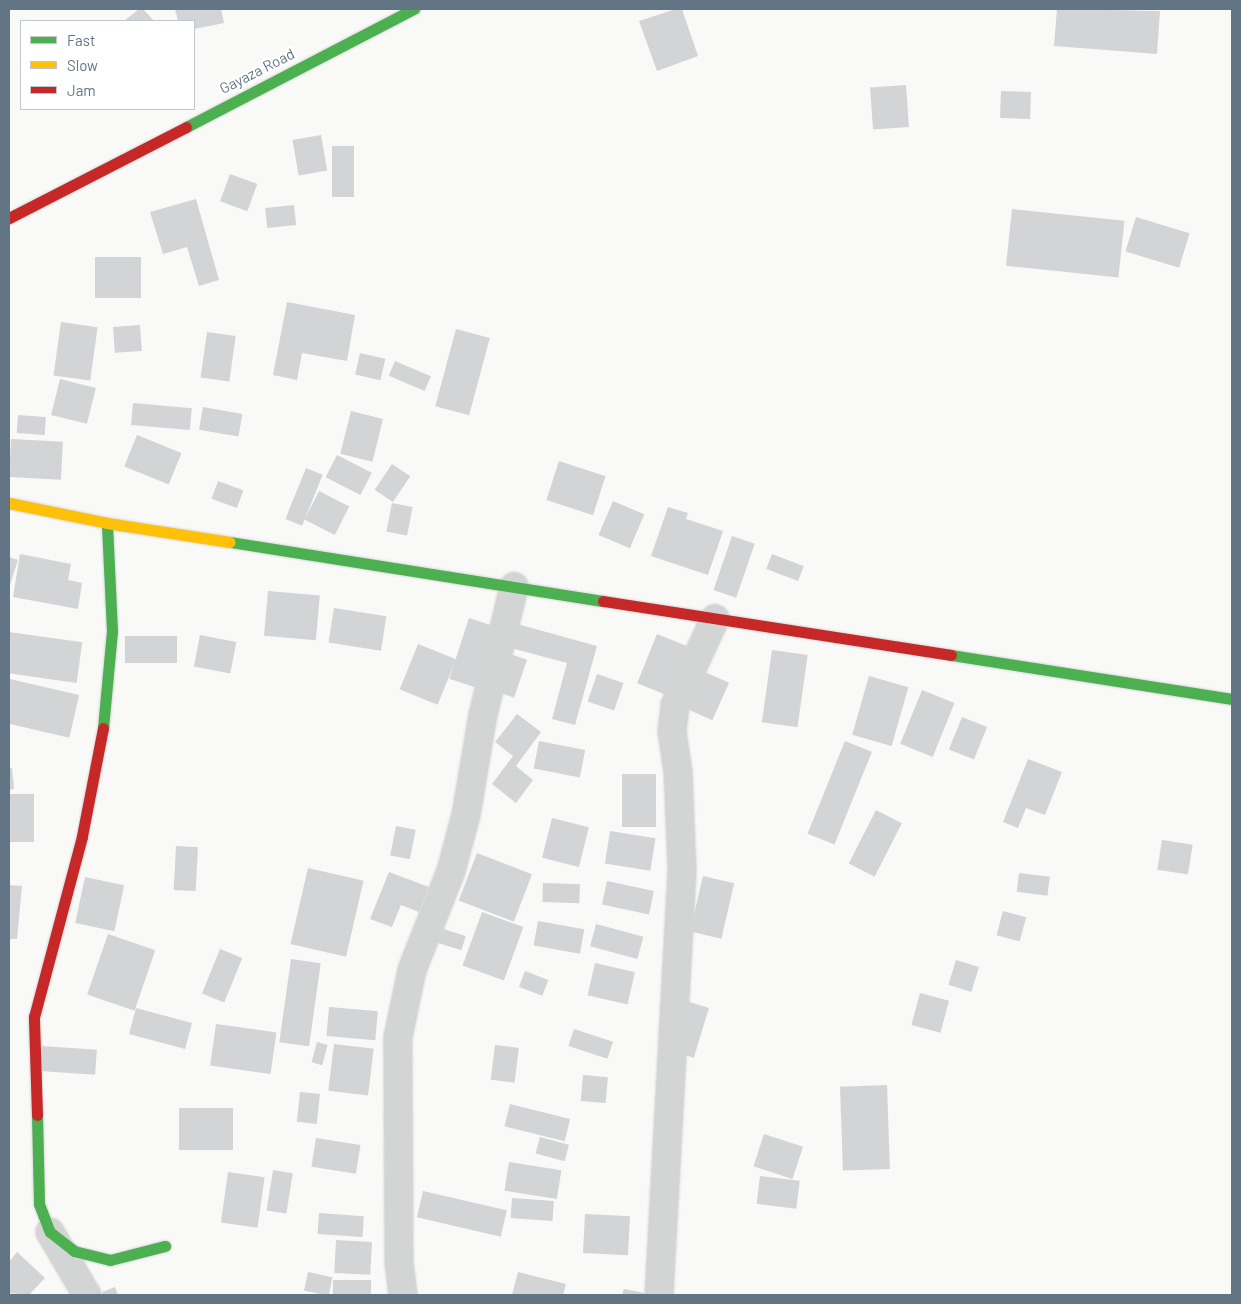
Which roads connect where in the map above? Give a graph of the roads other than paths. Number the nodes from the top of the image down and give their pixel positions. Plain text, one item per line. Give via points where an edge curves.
1 (414, 9) edge
2 (9, 218) edge
3 (9, 503) edge
4 (107, 522) junction
5 (514, 588) junction
6 (715, 619) junction
7 (1232, 699) edge
8 (50, 1232) junction
9 (165, 1246) dead end
10 (88, 1295) edge
11 (403, 1295) edge
12 (658, 1295) edge

1 - 2 street, Gayaza Road
3 - 4 street
4 - 5 street
4 - 8 street via 112,631 103,731 82,836 54,932 34,1018 40,1204
5 - 6 street
5 - 11 street via 483,715 466,815 451,871 412,970 398,1037 399,1261
6 - 7 street
6 - 12 street via 675,705 672,731 678,772 682,870
8 - 9 street via 74,1252 110,1260
8 - 10 street

